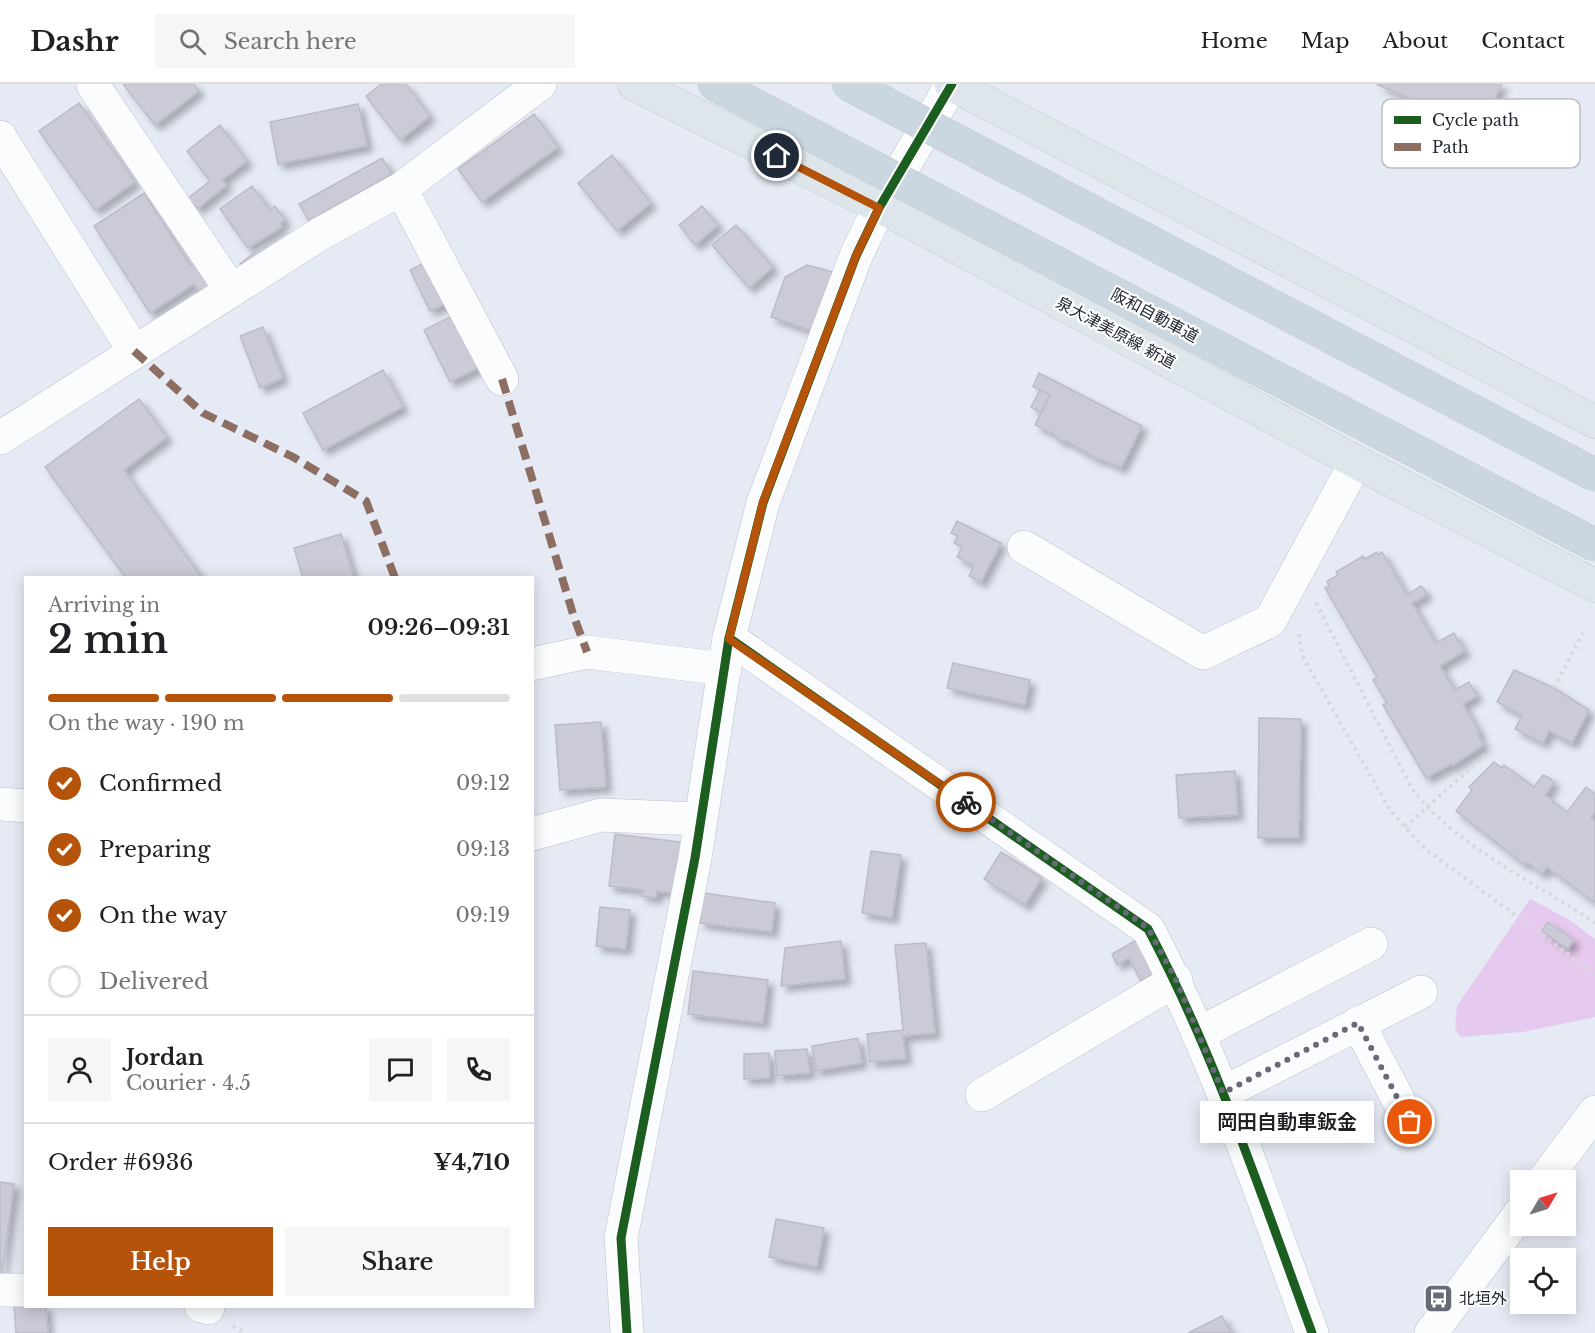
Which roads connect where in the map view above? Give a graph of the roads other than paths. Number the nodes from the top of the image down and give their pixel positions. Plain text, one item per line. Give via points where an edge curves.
1 (540, 84) edge
2 (634, 84) edge
3 (714, 84) edge
4 (848, 84) edge
5 (951, 84) edge
6 (93, 86) dead end
7 (0, 137) edge
8 (401, 189) junction
9 (879, 208) junction
10 (231, 290) junction
11 (134, 351) junction
12 (502, 379) dead end
13 (1595, 422) edge
14 (0, 438) edge
15 (1356, 462) junction
16 (1595, 475) edge
17 (1595, 545) edge
18 (1024, 547) dead end
19 (1595, 586) edge
20 (727, 654) junction
21 (534, 664) edge
22 (0, 804) edge
23 (24, 806) edge
24 (699, 819) junction
25 (534, 833) edge
26 (1371, 945) dead end
27 (1176, 980) junction
28 (1421, 992) dead end
29 (1358, 1023) junction
30 (1198, 1034) junction
31 (1223, 1093) junction
32 (982, 1095) dead end
33 (1595, 1112) edge
34 (1410, 1122) dead end
35 (1552, 1170) edge
36 (1510, 1227) edge
37 (0, 1290) edge
38 (24, 1290) edge
39 (627, 1333) edge
40 (1312, 1333) edge
41 (1431, 1333) edge

1 - 8 street
2 - 9 main road, 泉大津美原線 新道
3 - 17 highway, 阪和自動車道, bridge
4 - 16 highway, bridge
5 - 9 street
5 - 13 main road
6 - 10 street
7 - 11 street
8 - 10 street
8 - 12 street
9 - 15 main road, 泉大津美原線 新道
9 - 20 street via 856,256 763,502
10 - 11 street
11 - 14 street
15 - 18 street via 1270,621 1203,653
15 - 19 main road, 泉大津美原線 新道
20 - 21 street via 587,652
20 - 24 street
20 - 27 street via 1148,928
22 - 23 street
24 - 25 street via 601,815
24 - 39 street via 695,858 621,1238
26 - 30 street
27 - 30 street
27 - 32 street
28 - 29 street
29 - 31 street
29 - 34 street
30 - 31 street
31 - 40 street
33 - 35 street
36 - 41 street
37 - 38 street

